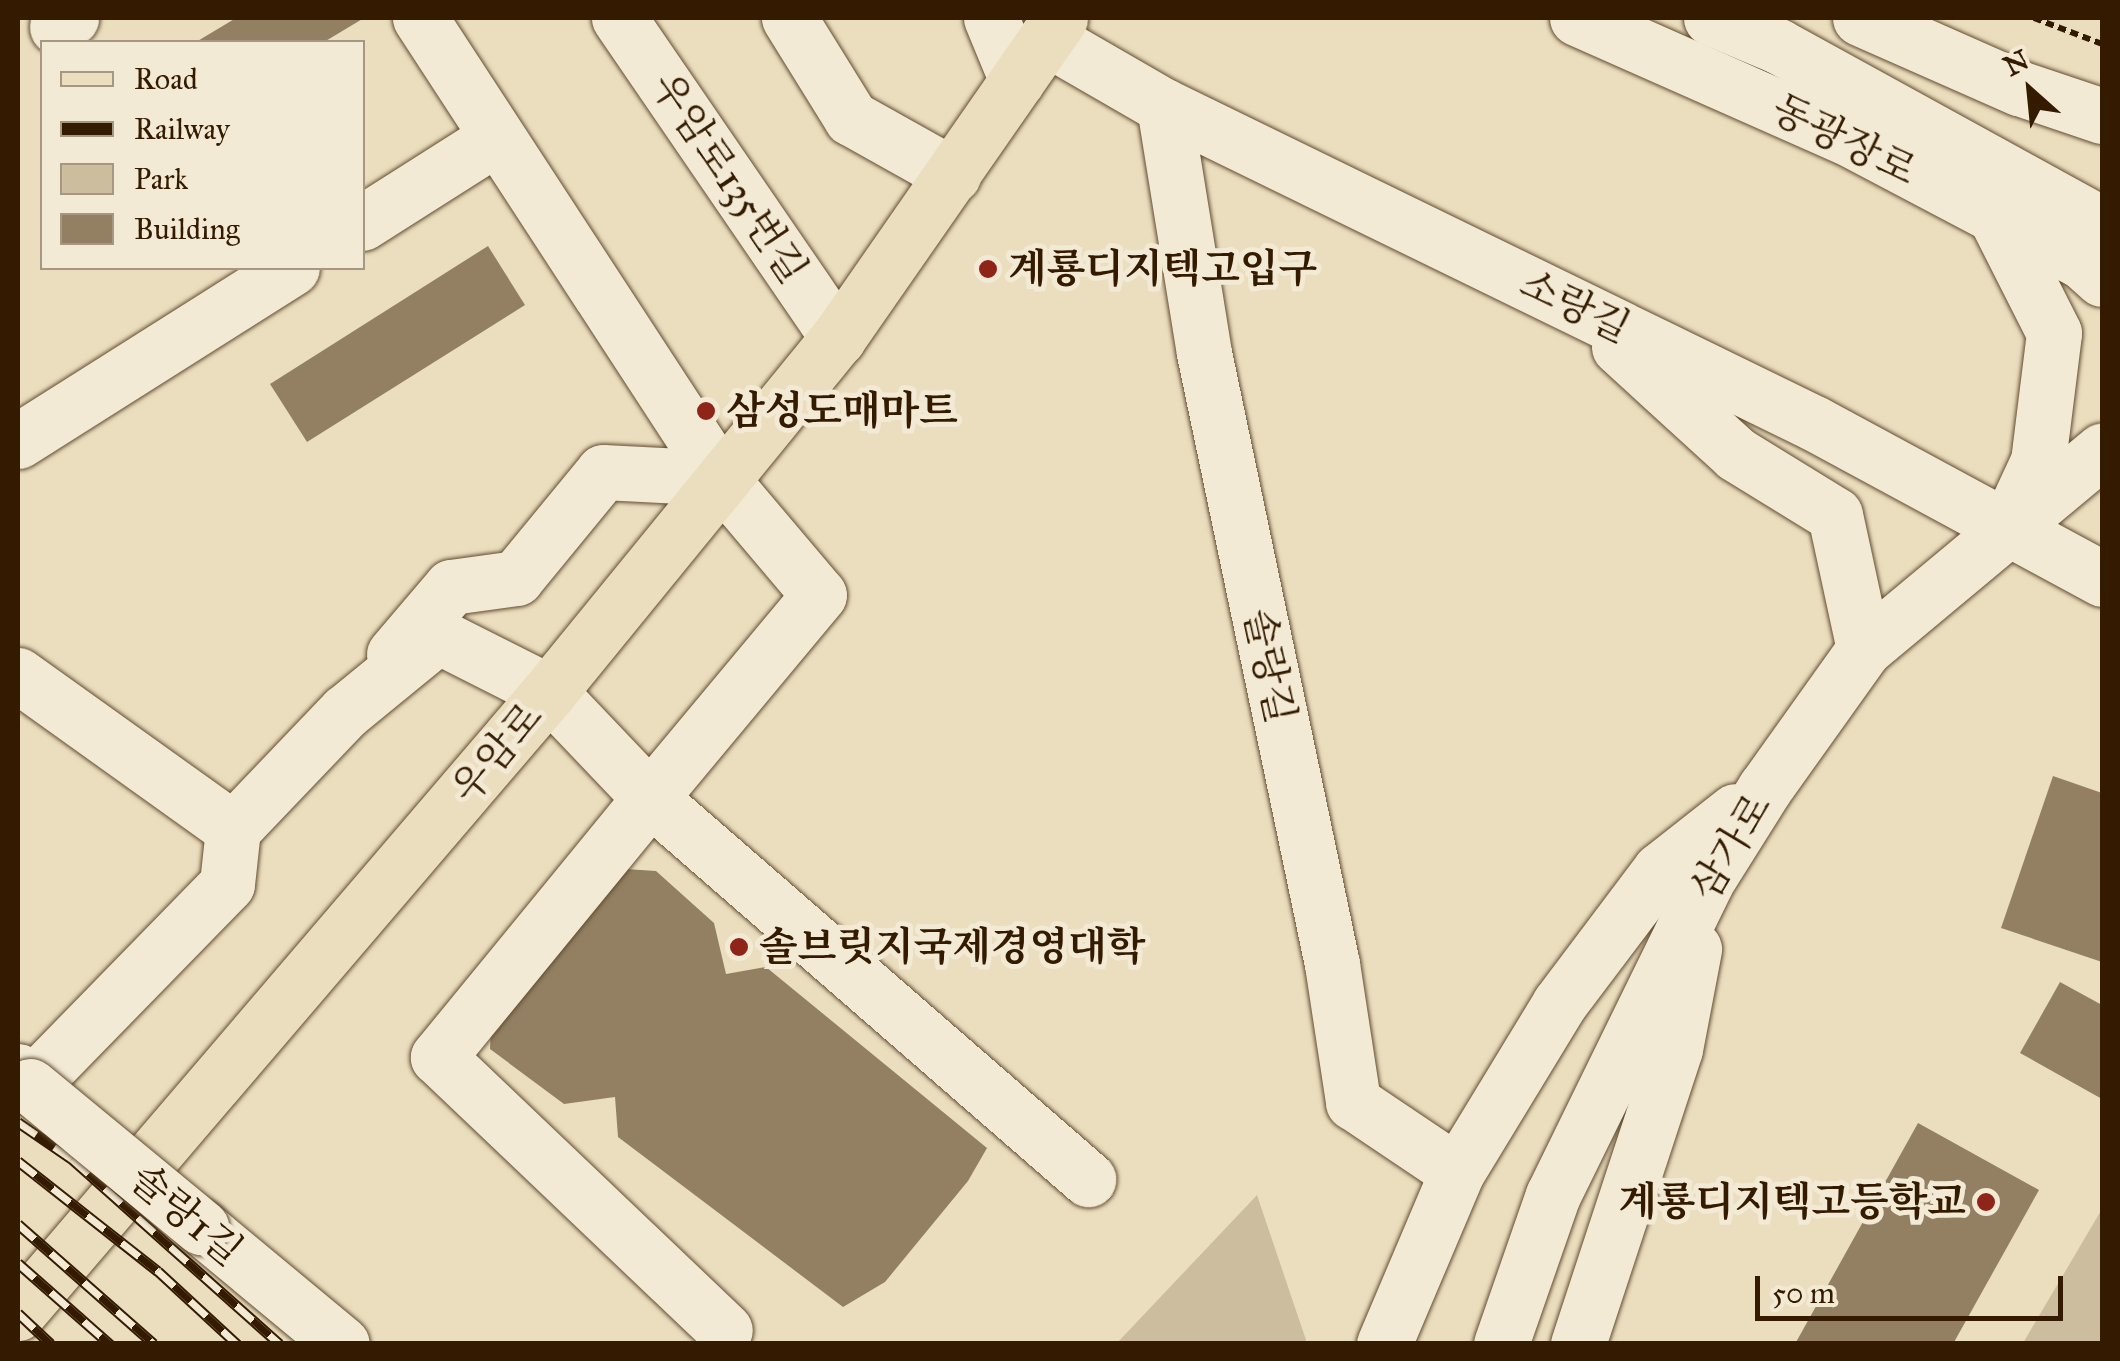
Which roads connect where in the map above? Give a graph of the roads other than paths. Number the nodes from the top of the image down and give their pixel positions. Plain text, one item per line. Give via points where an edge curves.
1 (420, 18) edge
2 (620, 18) edge
3 (790, 18) edge
4 (991, 18) edge
5 (1577, 18) edge
6 (1711, 18) edge
7 (1860, 18) edge
8 (1041, 46) edge
9 (1164, 106) junction
10 (2102, 116) edge
11 (496, 138) junction
12 (953, 175) junction
13 (1995, 216) junction
14 (365, 221) edge
15 (2102, 224) edge
16 (289, 270) edge
17 (2102, 279) edge
18 (1568, 303) junction
19 (838, 338) junction
20 (18, 441) edge
21 (2102, 451) edge
22 (720, 478) junction
23 (2008, 524) junction
24 (2102, 579) edge
25 (1864, 649) junction
26 (18, 674) edge
27 (549, 692) junction
28 (345, 712) junction
29 (1765, 788) junction
30 (650, 798) junction
31 (233, 829) junction
32 (1706, 882) junction
33 (24, 1079) edge
34 (1457, 1172) junction
35 (1088, 1180) dead end
36 (18, 1313) edge
37 (725, 1330) dead end
38 (342, 1344) edge
39 (1384, 1344) edge
40 (1501, 1344) edge
41 (1578, 1344) edge

1 - 11 street
2 - 19 street, 우암로135번길
3 - 12 street via 852,118
4 - 8 street
5 - 13 street, 동광장로 via 1846,137
6 - 15 street, 동광장로 via 1778,46
7 - 10 street via 2019,88
8 - 9 street, 소랑길
8 - 12 main road, 우암로
9 - 18 street, 소랑길
9 - 34 street, 솔랑길 via 1204,352 1332,964 1353,1102
11 - 14 street
11 - 22 street
12 - 19 main road, 우암로
13 - 17 street, 동광장로
13 - 23 street via 2054,332 2038,461
16 - 20 street
18 - 23 street, 소랑길
18 - 25 street via 1736,454 1836,515
19 - 22 main road, 우암로
21 - 23 street, 삼가로
22 - 27 main road, 우암로
22 - 28 street via 603,472 516,578 451,587
22 - 30 street via 819,595
23 - 24 street, 소랑길
23 - 25 street, 삼가로
25 - 29 street, 삼가로
26 - 31 street
27 - 28 street via 438,636
27 - 30 street
27 - 36 main road, 우암로
28 - 31 street
29 - 32 street, 삼가로
29 - 34 street via 1660,870 1559,1004
30 - 35 street
30 - 37 street via 438,1058
31 - 33 street via 227,884
32 - 40 street, 삼가로 via 1553,1194
32 - 41 street via 1675,1049
33 - 38 street, 솔랑1길, bridge
34 - 39 street

